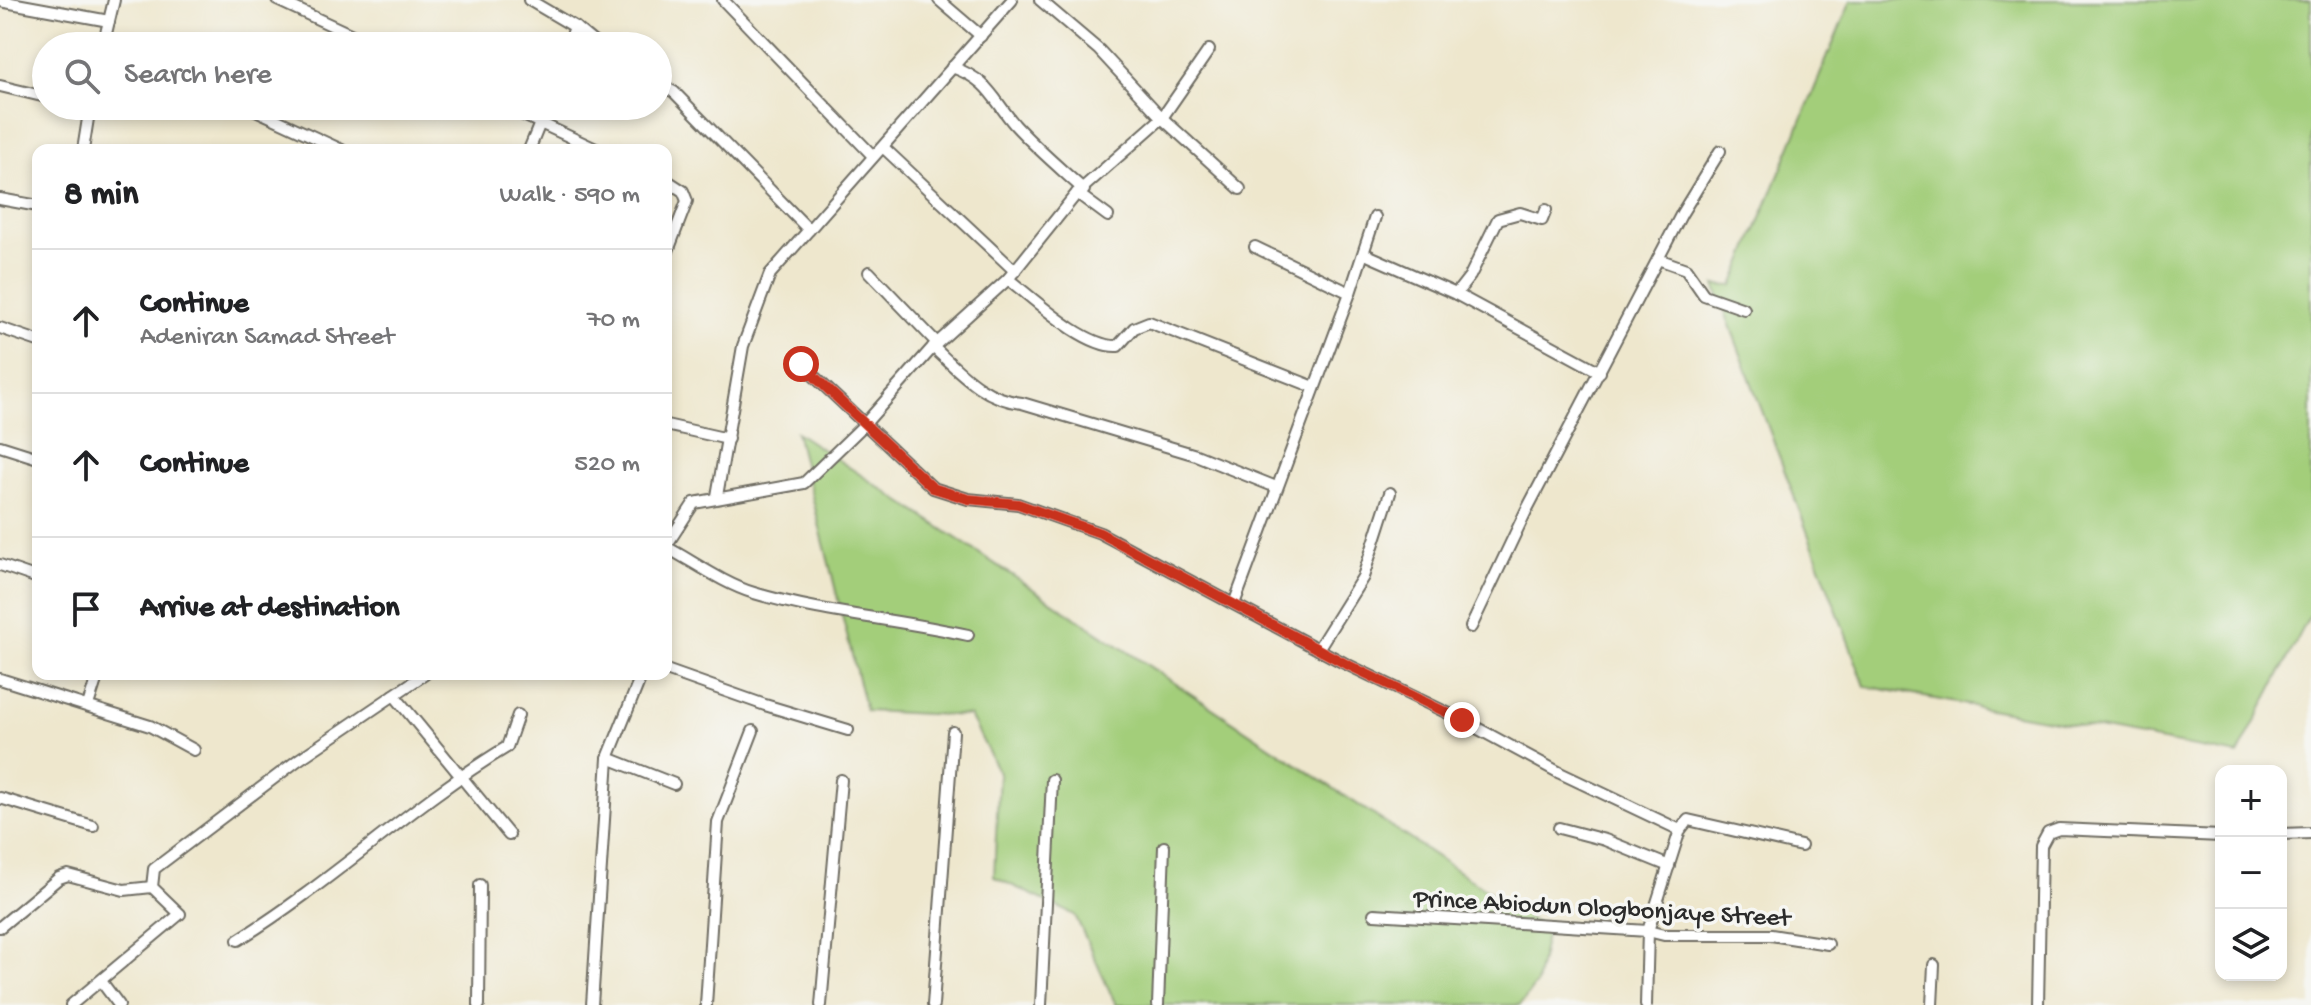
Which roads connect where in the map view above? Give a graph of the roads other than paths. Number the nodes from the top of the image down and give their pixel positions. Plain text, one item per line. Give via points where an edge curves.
1 (114, 0) edge
2 (277, 0) edge
3 (529, 0) edge
4 (723, 0) edge
5 (939, 0) edge
6 (1012, 0) edge
7 (1040, 0) edge
8 (0, 1) edge
9 (543, 3) edge
10 (109, 21) junction
11 (575, 27) junction
12 (106, 32) edge
13 (346, 32) edge
14 (573, 32) edge
15 (581, 32) edge
16 (981, 36) junction
17 (1209, 50) dead end
18 (952, 67) junction
19 (0, 86) edge
20 (672, 91) edge
21 (32, 94) edge
22 (1162, 118) junction
23 (86, 120) edge
24 (277, 120) edge
25 (531, 120) edge
26 (543, 120) edge
27 (541, 125) junction
28 (84, 144) edge
29 (329, 144) edge
30 (532, 144) edge
31 (584, 144) edge
32 (884, 148) junction
33 (1720, 151) dead end
34 (873, 156) junction
35 (672, 184) edge
36 (1240, 189) dead end
37 (1080, 192) junction
38 (0, 199) edge
39 (32, 205) edge
40 (1546, 210) dead end
41 (1108, 216) dead end
42 (1375, 217) dead end
43 (809, 230) junction
44 (672, 240) edge
45 (1255, 247) dead end
46 (1365, 254) junction
47 (1658, 259) junction
48 (869, 272) dead end
49 (1011, 275) junction
50 (1350, 293) junction
51 (1456, 294) junction
52 (1744, 309) dead end
53 (0, 328) edge
54 (32, 339) edge
55 (935, 345) junction
56 (801, 364) dead end
57 (1600, 372) junction
58 (1314, 387) junction
59 (672, 426) edge
60 (863, 426) junction
61 (728, 439) junction
62 (0, 446) edge
63 (32, 456) edge
64 (1276, 487) junction
65 (1390, 493) dead end
66 (717, 496) junction
67 (672, 536) edge
68 (672, 549) edge
69 (0, 565) edge
70 (32, 576) edge
71 (1234, 604) junction
72 (1471, 627) dead end
73 (968, 635) dead end
74 (1318, 649) junction
75 (672, 672) edge
76 (0, 679) edge
77 (96, 680) edge
78 (416, 680) edge
79 (640, 680) edge
80 (394, 695) junction
81 (88, 705) junction
82 (518, 715) dead end
83 (848, 730) dead end
84 (753, 731) dead end
85 (953, 732) dead end
86 (194, 750) dead end
87 (608, 758) junction
88 (461, 774) junction
89 (841, 780) dead end
90 (1052, 780) dead end
91 (674, 784) dead end
92 (0, 798) edge
93 (93, 826) dead end
94 (1559, 828) dead end
95 (1680, 830) junction
96 (2311, 833) edge
97 (2287, 834) edge
98 (509, 835) dead end
99 (2215, 836) edge
100 (1801, 846) dead end
101 (1164, 847) dead end
102 (1669, 866) junction
103 (480, 885) dead end
104 (152, 887) junction
105 (1374, 914) dead end
106 (0, 927) edge
107 (1648, 931) junction
108 (238, 940) dead end
109 (1828, 944) dead end
110 (1934, 965) dead end
111 (101, 981) junction
112 (71, 1005) edge
113 (119, 1005) edge
114 (479, 1005) edge
115 (592, 1005) edge
116 (706, 1005) edge
117 (821, 1005) edge
118 (933, 1005) edge
119 (1041, 1005) edge
120 (1158, 1005) edge
121 (1646, 1005) edge
122 (1932, 1005) edge
123 (2038, 1005) edge

1 - 10 street
2 - 13 street
3 - 9 street
4 - 34 street
5 - 16 street
6 - 16 street
7 - 22 street via 1099,50
8 - 10 street
9 - 11 street
10 - 12 street
11 - 14 street
11 - 15 street
16 - 18 street
17 - 22 street
18 - 32 street
18 - 37 street via 987,85 1014,124
19 - 21 street
20 - 43 street
22 - 36 street
22 - 37 street
23 - 28 street
24 - 29 street
25 - 27 street
26 - 27 street
27 - 30 street
27 - 31 street
32 - 34 street
32 - 49 street
33 - 47 street
34 - 43 street
35 - 44 street via 687,201
37 - 41 street
37 - 49 street
38 - 39 street
40 - 51 street via 1542,220 1520,213 1498,219
42 - 46 street
43 - 61 street via 770,274 743,346
45 - 50 street
46 - 50 street
46 - 51 street
47 - 52 street via 1686,269 1704,295
47 - 57 street
48 - 55 street
49 - 55 street
49 - 58 street via 1064,323 1109,347 1149,322
50 - 58 street
51 - 57 street
53 - 54 street
55 - 60 street
55 - 64 street via 980,390 1004,401 1196,455
56 - 60 street
57 - 72 street
58 - 64 street
59 - 61 street
60 - 66 street via 797,487
60 - 71 street via 933,488 968,499 1018,504 1100,533
61 - 66 street
62 - 63 street
64 - 71 street
65 - 74 street via 1363,577
66 - 67 street via 689,508
68 - 73 street via 751,592 830,612
69 - 70 street
71 - 74 street
74 - 95 street
75 - 83 street
76 - 81 street
77 - 81 street
78 - 80 street
79 - 87 street
80 - 88 street
80 - 104 street via 179,847 154,869
81 - 86 street via 150,726
82 - 88 street via 507,747
84 - 116 street via 718,822
85 - 118 street
87 - 91 street
87 - 115 street
88 - 98 street
88 - 108 street
89 - 117 street
90 - 119 street
92 - 93 street
94 - 102 street
95 - 100 street via 1688,820
95 - 102 street
96 - 97 street
99 - 123 street via 2059,829 2048,833 2041,846
101 - 120 street
102 - 107 street
103 - 114 street
104 - 106 street via 124,890 68,875
104 - 111 street via 185,910
105 - 107 street, Prince Abiodun Ologbonjaye Street
107 - 109 street, Prince Abiodun Ologbonjaye Street via 1771,935
107 - 121 street
110 - 122 street
111 - 112 street
111 - 113 street

